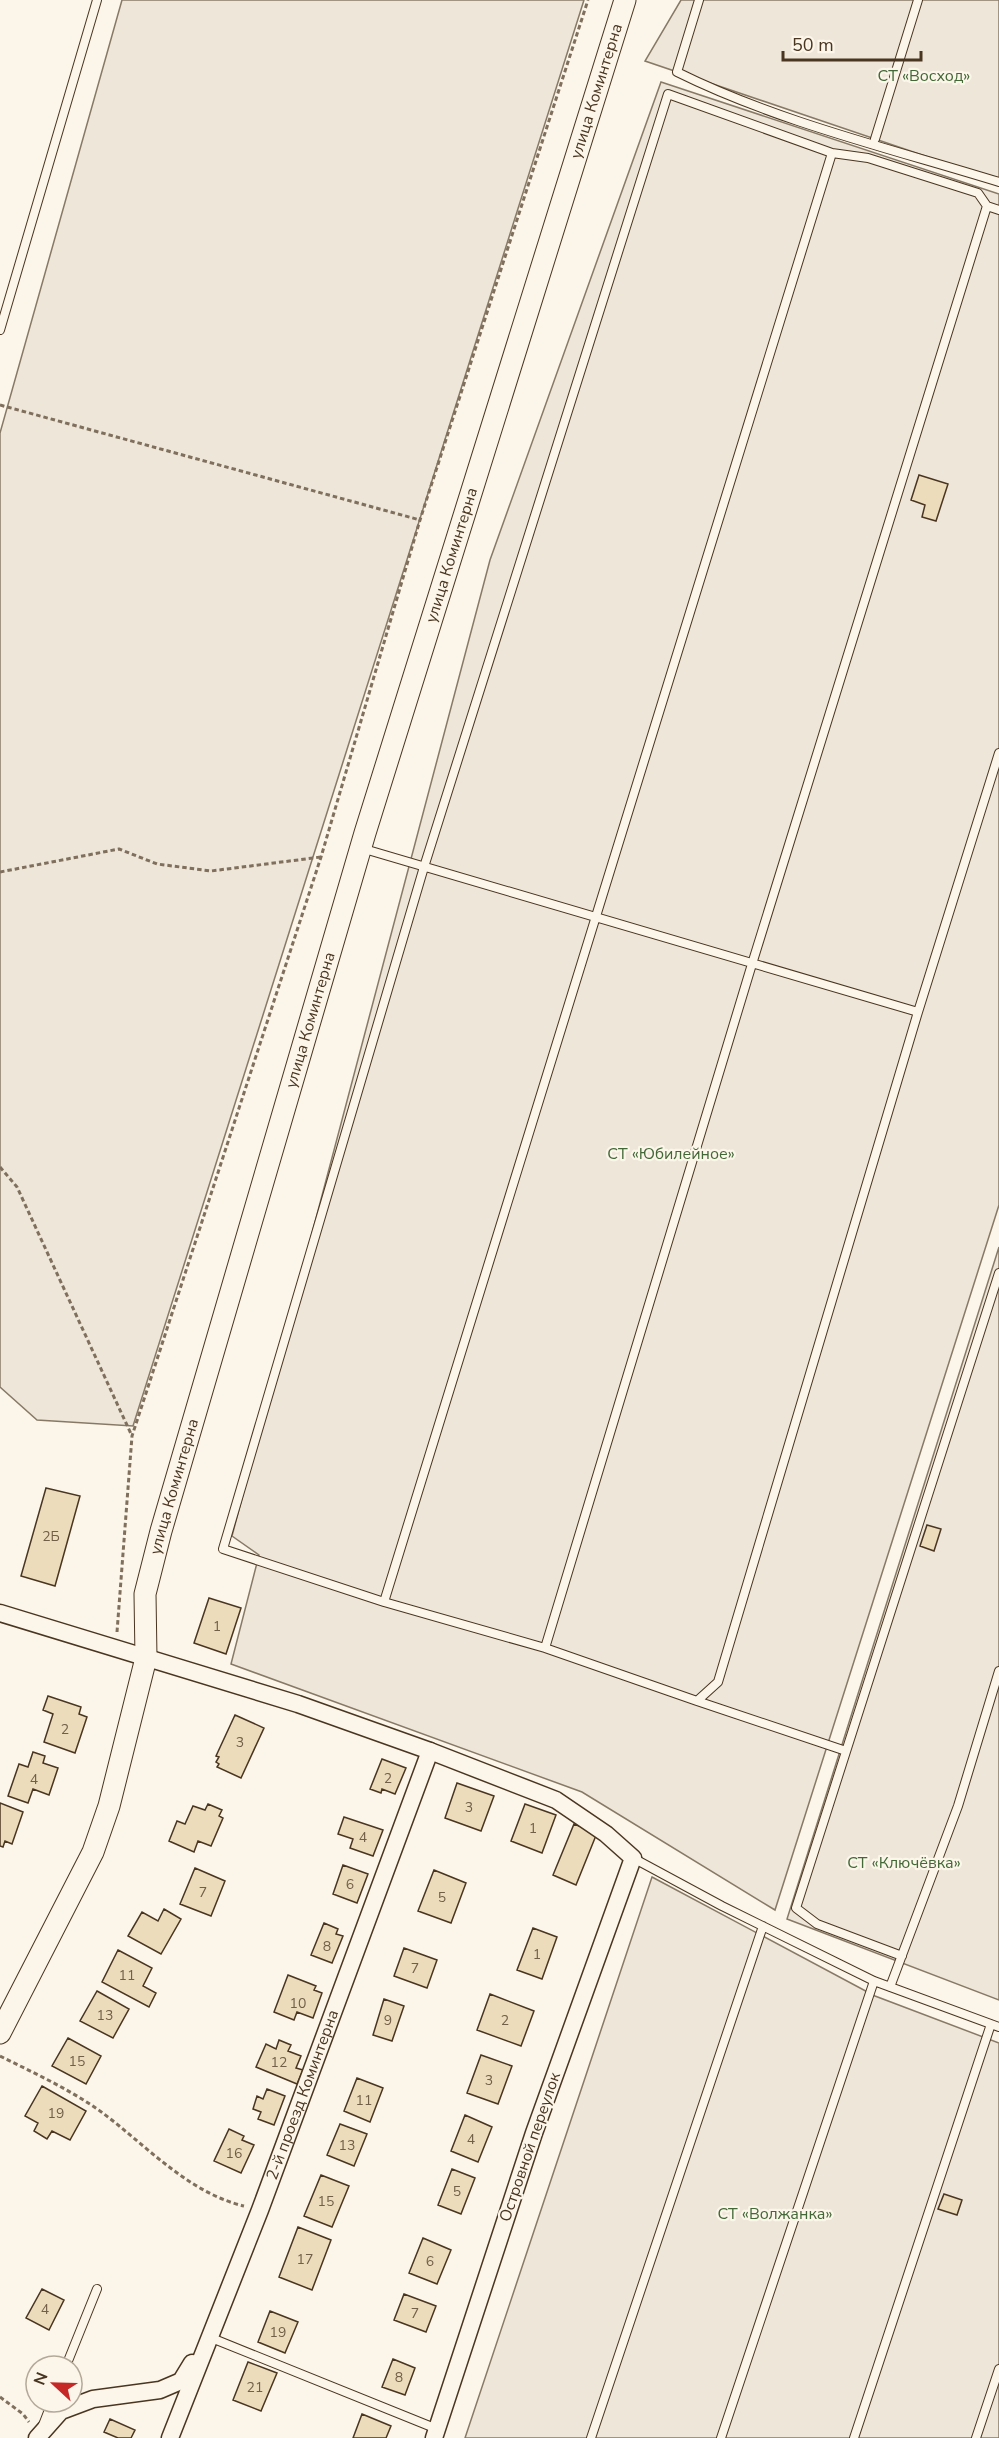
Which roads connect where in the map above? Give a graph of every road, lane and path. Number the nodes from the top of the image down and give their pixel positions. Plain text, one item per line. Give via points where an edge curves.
1 (97, 0) edge
2 (588, 0) edge
3 (625, 0) edge
4 (699, 0) edge
5 (918, 0) edge
6 (875, 139) dead end
7 (832, 153) junction
8 (999, 182) edge
9 (987, 206) junction
10 (999, 210) edge
11 (0, 330) edge
12 (0, 405) edge
13 (420, 520) junction
14 (999, 753) edge
15 (360, 848) junction
16 (321, 857) junction
17 (424, 867) junction
18 (0, 872) edge
19 (594, 917) junction
20 (752, 964) junction
21 (918, 1012) junction
22 (0, 1167) edge
23 (999, 1273) edge
24 (132, 1436) junction
25 (384, 1602) junction
26 (0, 1613) edge
27 (545, 1648) junction
28 (116, 1649) junction
29 (146, 1658) junction
30 (999, 1671) edge
31 (697, 1701) junction
32 (430, 1751) junction
33 (846, 1751) junction
34 (633, 1858) junction
35 (762, 1926) junction
36 (902, 1956) junction
37 (874, 1981) junction
38 (890, 1987) junction
39 (995, 2025) edge
40 (0, 2033) edge
41 (0, 2056) edge
42 (260, 2210) junction
43 (97, 2289) dead end
44 (209, 2337) junction
45 (71, 2354) edge
46 (999, 2369) edge
47 (0, 2397) edge
48 (47, 2414) edge
49 (436, 2434) edge
50 (38, 2437) edge
51 (170, 2438) edge
52 (591, 2438) edge
53 (721, 2438) edge
54 (854, 2438) edge
55 (976, 2438) edge

1 - 11 lane
2 - 13 path
3 - 15 street, улица Коминтерна
4 - 8 lane via 677,72 772,111
5 - 6 lane
7 - 9 lane via 868,158 978,193
7 - 17 lane via 668,94
7 - 19 lane
9 - 10 lane
9 - 20 lane
12 - 13 path
13 - 16 path
14 - 21 lane
15 - 17 lane
15 - 29 street, улица Коминтерна via 161,1531 145,1594
16 - 18 path via 211,871 157,864 119,849
16 - 24 path
17 - 19 lane
17 - 25 lane via 223,1549
19 - 20 lane
19 - 25 lane
20 - 21 lane
20 - 27 lane
21 - 31 lane via 718,1682
22 - 24 path via 17,1187
23 - 33 lane
24 - 28 path
25 - 27 lane
26 - 28 street
27 - 31 lane
28 - 29 street
29 - 32 street via 298,1704
29 - 40 street, улица Коминтерна via 109,1806 93,1852
30 - 36 lane via 957,1806
31 - 33 lane
32 - 34 street via 556,1800
32 - 42 street, 2-й проезд Коминтерна
33 - 36 lane via 796,1908 817,1924
34 - 35 lane
34 - 49 street, Островной переулок via 534,2133
35 - 37 lane
35 - 52 lane
36 - 38 lane
37 - 38 lane
37 - 53 lane
38 - 39 lane
39 - 54 lane
41 - 42 path via 58,2084 98,2110 207,2193
42 - 44 street, 2-й проезд Коминтерна
43 - 45 lane
44 - 49 lane
44 - 50 street via 181,2381 160,2390 93,2398 61,2411
44 - 51 street, 2-й проезд Коминтерна
46 - 55 lane
47 - 50 path via 23,2414
48 - 50 lane

